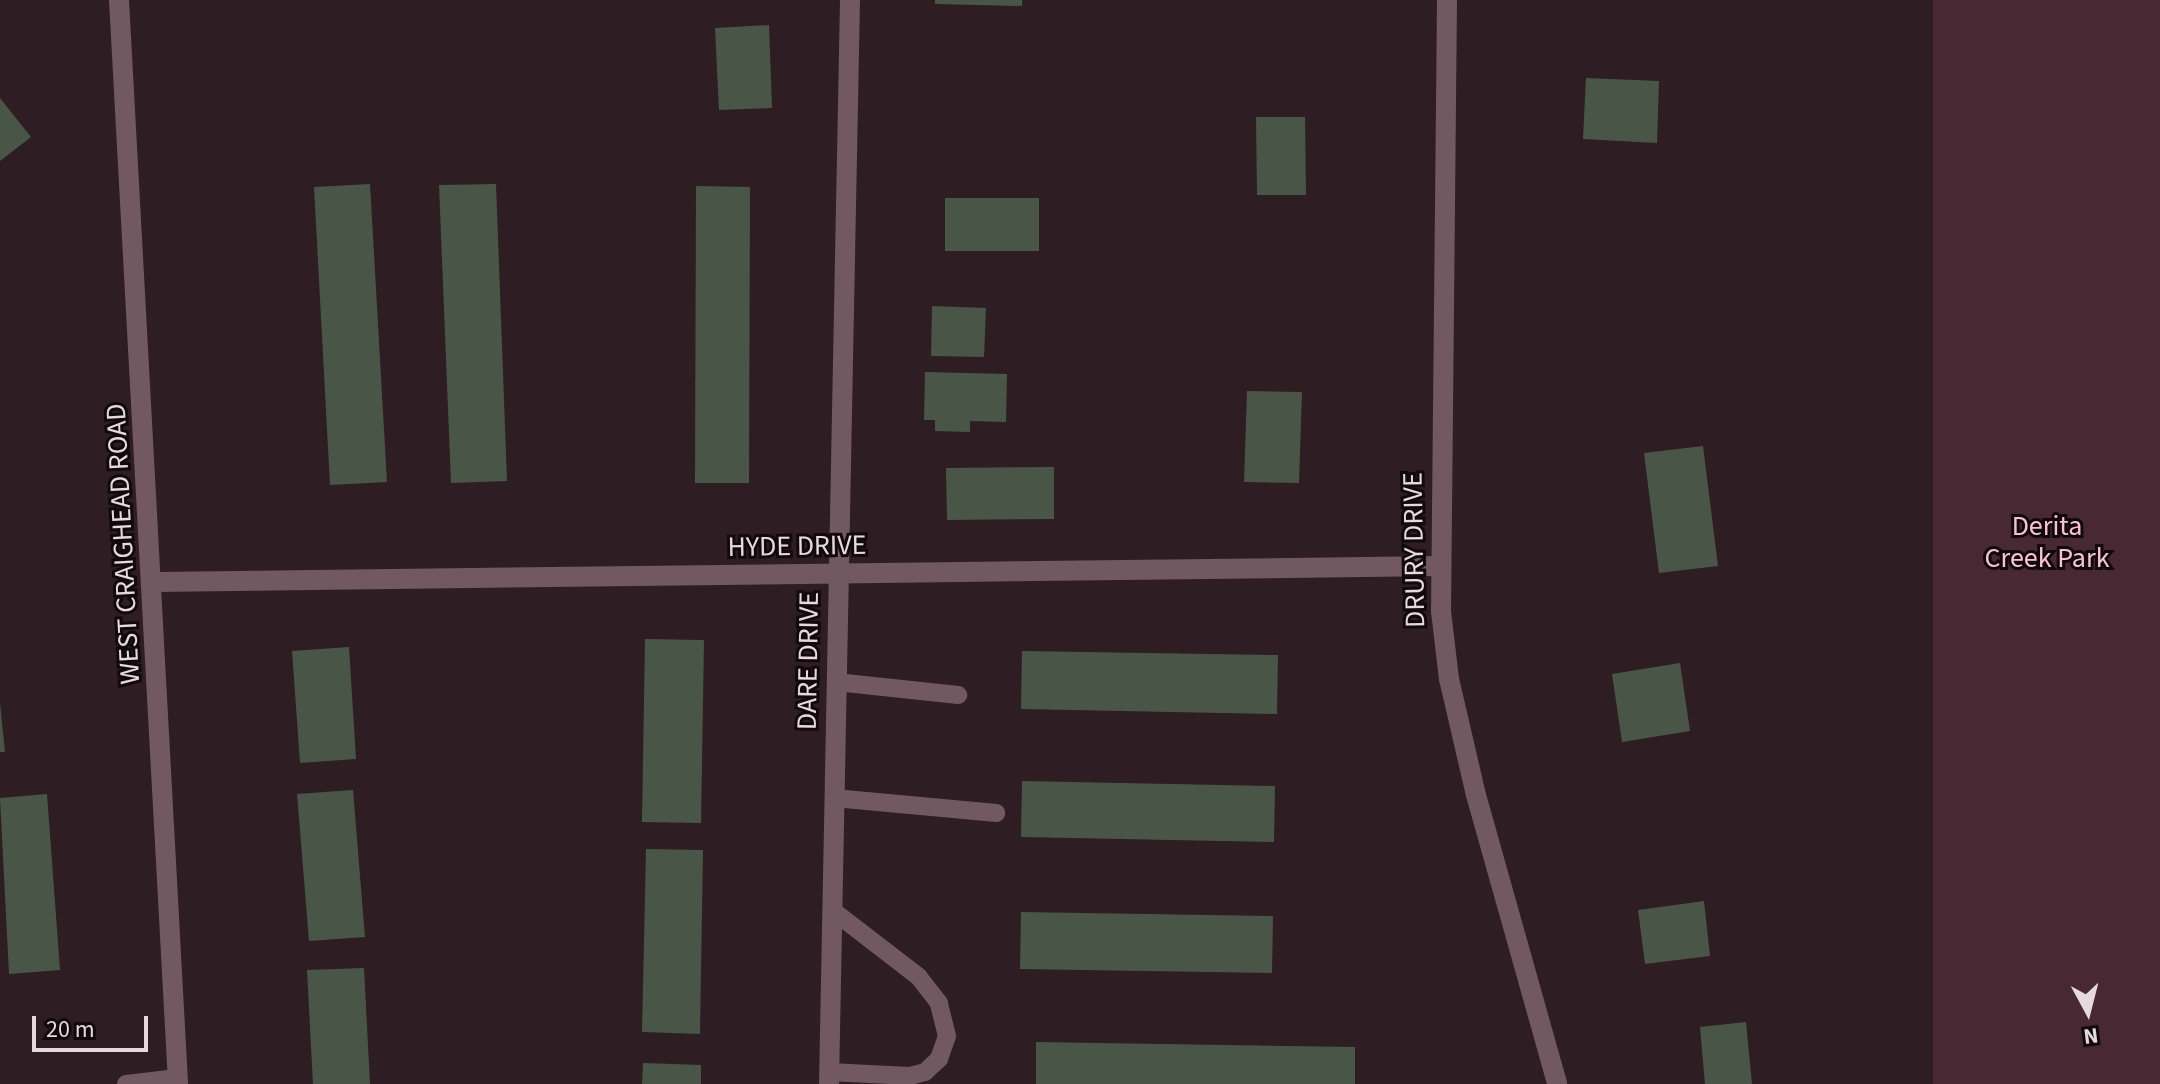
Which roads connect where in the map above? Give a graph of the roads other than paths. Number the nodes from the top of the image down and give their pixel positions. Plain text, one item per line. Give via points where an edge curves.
1 (119, 0) edge
2 (850, 0) edge
3 (1447, 0) edge
4 (1440, 566) junction
5 (838, 573) junction
6 (154, 582) junction
7 (836, 682) junction
8 (958, 695) dead end
9 (834, 798) junction
10 (996, 813) dead end
11 (832, 910) junction
12 (829, 1078) edge
13 (178, 1081) edge
14 (126, 1084) edge
15 (1557, 1084) edge

1 - 6 street, WEST CRAIGHEAD ROAD
2 - 5 street, DARE DRIVE
3 - 4 street, DRURY DRIVE
4 - 5 street, HYDE DRIVE
4 - 15 street, DRURY DRIVE via 1449,679
5 - 6 street, HYDE DRIVE
5 - 7 street, DARE DRIVE
6 - 13 street, WEST CRAIGHEAD ROAD
7 - 8 lane
7 - 9 street, DARE DRIVE
9 - 10 lane
9 - 11 street, DARE DRIVE
11 - 12 street, DARE DRIVE
11 - 12 lane via 919,977 939,1003 947,1036 939,1059 925,1072
13 - 14 lane

